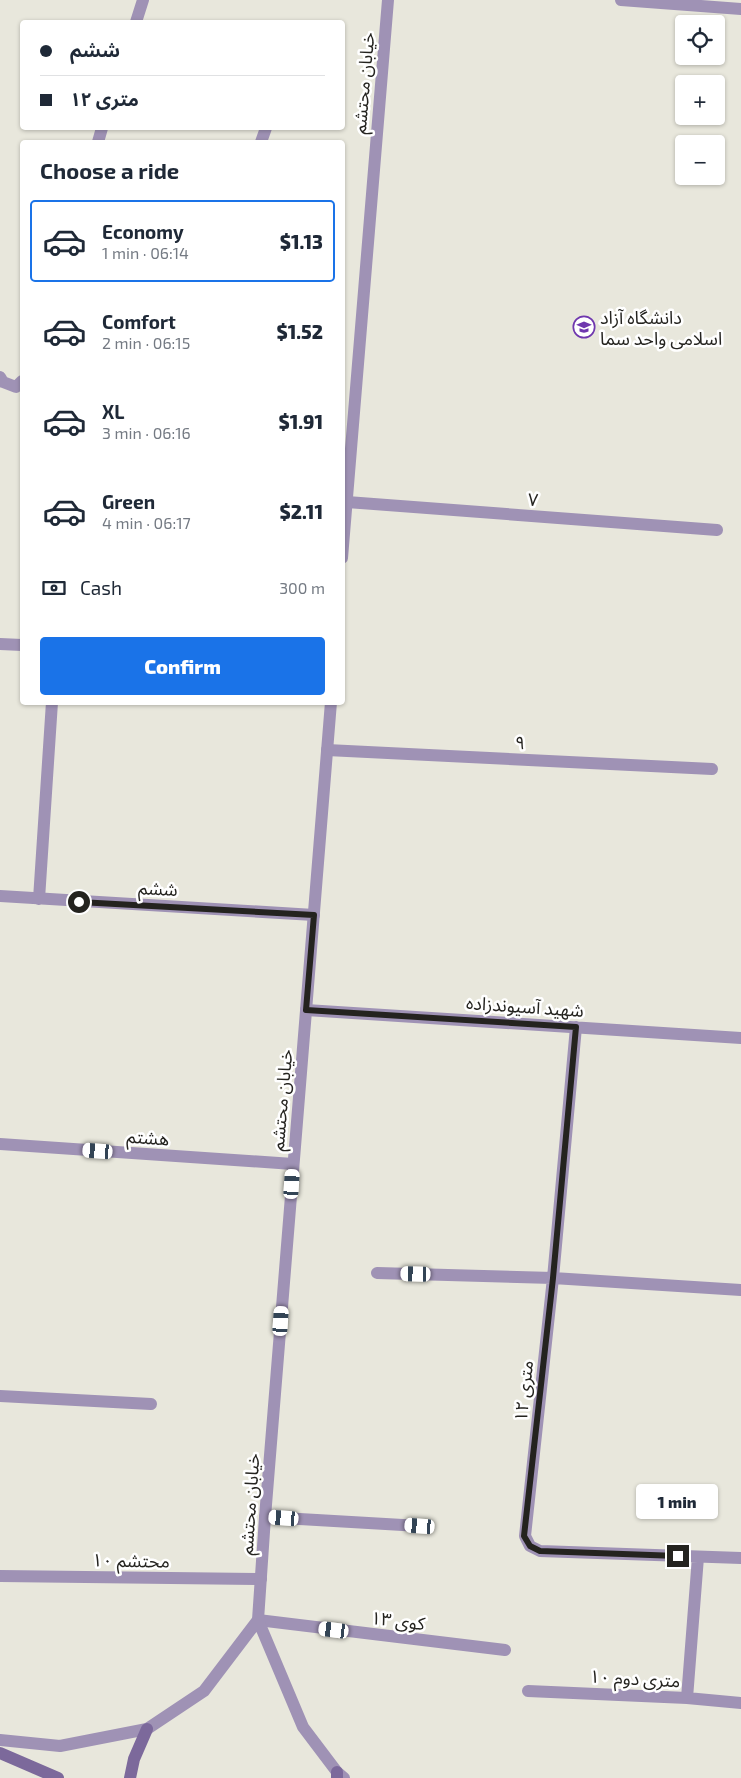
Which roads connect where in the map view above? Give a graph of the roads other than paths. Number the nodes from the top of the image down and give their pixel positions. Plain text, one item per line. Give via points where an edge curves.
1 (143, 0) edge
2 (388, 0) edge
3 (621, 0) edge
4 (741, 9) edge
5 (137, 20) edge
6 (0, 377) edge
7 (19, 384) edge
8 (347, 502) junction
9 (345, 524) edge
10 (717, 530) dead end
11 (0, 644) edge
12 (20, 646) edge
13 (52, 705) edge
14 (331, 705) edge
15 (327, 750) junction
16 (712, 769) dead end
17 (0, 896) edge
18 (39, 899) junction
19 (314, 915) junction
20 (306, 1010) junction
21 (576, 1027) junction
22 (741, 1038) edge
23 (0, 1144) edge
24 (293, 1164) junction
25 (377, 1273) dead end
26 (553, 1278) junction
27 (741, 1290) edge
28 (0, 1396) edge
29 (151, 1404) dead end
30 (265, 1517) junction
31 (420, 1526) dead end
32 (698, 1557) junction
33 (741, 1558) edge
34 (0, 1576) edge
35 (261, 1579) junction
36 (258, 1620) junction
37 (504, 1650) dead end
38 (528, 1691) dead end
39 (687, 1698) junction
40 (741, 1703) edge
41 (146, 1729) junction
42 (0, 1740) edge
43 (0, 1753) edge
44 (339, 1776) edge
45 (58, 1778) edge
46 (130, 1778) edge

1 - 5 street
2 - 8 street, خیابان محتشم
3 - 4 street
6 - 7 street via 4,382
8 - 9 street, خیابان محتشم
8 - 10 street, ۷
11 - 12 street
13 - 18 street
14 - 15 street, خیابان محتشم
15 - 16 street, ۹
15 - 19 street, خیابان محتشم
17 - 18 street, ششم
18 - 19 street, ششم
19 - 20 street, خیابان محتشم
20 - 21 street, شهید آسیوندزاده
20 - 24 street, خیابان محتشم
21 - 22 street, شهید آسیوندزاده
21 - 26 street, ۱۲ متری
23 - 24 street, هشتم
24 - 30 street, خیابان محتشم
25 - 26 street
26 - 27 street
26 - 32 street, ۱۲ متری via 524,1536 530,1546 540,1551
28 - 29 street
30 - 31 street
30 - 35 street, خیابان محتشم
32 - 33 street, ۱۲ متری
32 - 39 street
34 - 35 street, محتشم ۱۰
35 - 36 street, خیابان محتشم
36 - 37 street, کوی ۱۳
36 - 41 street via 204,1691
36 - 44 street, خیابان محتشم via 302,1727
38 - 39 street, ۱۰ متری دوم
39 - 40 street, ۱۰ متری دوم
41 - 42 street via 60,1746
41 - 46 main road
43 - 45 main road

